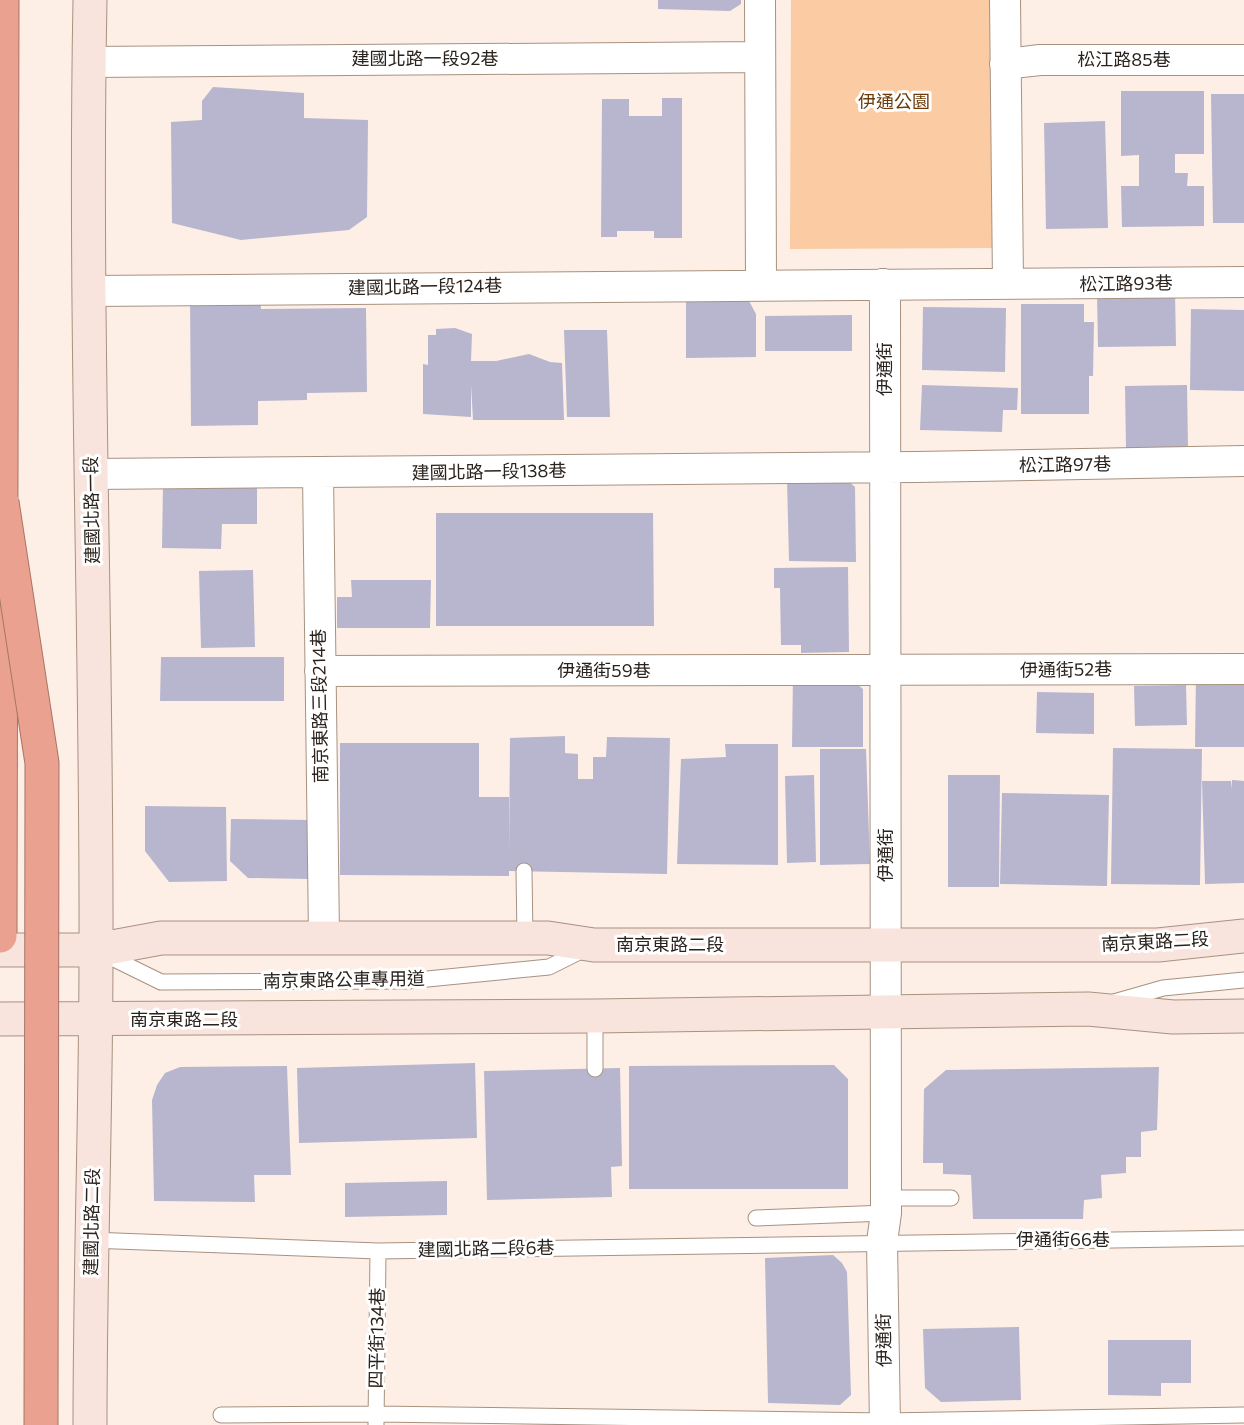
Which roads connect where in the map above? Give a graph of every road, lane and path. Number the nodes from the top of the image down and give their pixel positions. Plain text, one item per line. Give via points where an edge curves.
1 (2, 0) edge
2 (90, 0) edge
3 (760, 0) edge
4 (1005, 0) edge
5 (760, 57) junction
6 (1244, 60) edge
7 (89, 62) junction
8 (1005, 64) junction
9 (1244, 282) edge
10 (761, 284) junction
11 (883, 284) junction
12 (1008, 284) junction
13 (90, 291) junction
14 (1244, 461) edge
15 (886, 466) junction
16 (92, 474) junction
17 (318, 474) junction
18 (2, 502) junction
19 (1244, 669) edge
20 (320, 671) junction
21 (887, 672) junction
22 (524, 871) dead end
23 (0, 936) edge
24 (1244, 936) edge
25 (324, 938) junction
26 (525, 938) junction
27 (594, 945) junction
28 (886, 946) junction
29 (0, 950) edge
30 (96, 950) junction
31 (1244, 980) edge
32 (1088, 1009) junction
33 (887, 1012) junction
34 (595, 1016) junction
35 (1244, 1016) edge
36 (0, 1019) edge
37 (95, 1020) junction
38 (595, 1069) dead end
39 (951, 1198) dead end
40 (756, 1218) dead end
41 (884, 1218) junction
42 (1244, 1238) edge
43 (90, 1240) junction
44 (378, 1251) junction
45 (221, 1415) dead end
46 (1244, 1415) edge
47 (376, 1419) edge
48 (1107, 1421) edge
49 (885, 1423) edge
50 (41, 1425) edge
51 (90, 1425) edge

1 - 18 highway
2 - 7 main road, 建國北路一段
3 - 5 street
4 - 8 street
5 - 7 street, 建國北路一段92巷
5 - 10 street
6 - 8 street, 松江路85巷 via 1040,60
7 - 13 main road, 建國北路一段
8 - 12 street
9 - 12 street, 松江路93巷
10 - 11 street
10 - 13 street, 建國北路一段124巷
11 - 12 street
11 - 15 street, 伊通街
13 - 16 main road, 建國北路一段
14 - 15 street, 松江路97巷
15 - 17 street, 建國北路一段138巷
15 - 21 street, 伊通街
16 - 17 street, 建國北路一段138巷
16 - 30 main road, 建國北路一段
17 - 20 street, 南京東路三段214巷
18 - 23 highway, bridge
18 - 50 highway, bridge via 42,764
19 - 21 street, 伊通街52巷
20 - 21 street, 伊通街59巷
20 - 25 street, 南京東路三段214巷
21 - 28 street, 伊通街
22 - 26 lane
24 - 28 main road, 南京東路二段 via 1158,945
25 - 26 main road, 南京東路二段
25 - 30 main road, 南京東路二段 via 160,938
26 - 27 main road, 南京東路二段
27 - 28 main road, 南京東路二段
27 - 30 lane, 南京東路公車專用道 via 549,967 407,981 161,982
28 - 33 street, 伊通街
29 - 30 main road, 南京東路二段
30 - 37 main road, 建國北路一段
31 - 32 lane via 1163,988
32 - 33 main road, 南京東路二段
32 - 35 main road, 南京東路二段 via 1173,1017
33 - 34 main road, 南京東路二段
33 - 41 street, 伊通街
34 - 37 main road, 南京東路二段
34 - 38 lane
36 - 37 main road, 南京東路二段
37 - 43 main road, 建國北路二段
39 - 41 lane
40 - 41 lane
41 - 42 lane, 伊通街66巷
41 - 44 lane, 建國北路二段6巷
41 - 49 street, 伊通街
43 - 44 lane, 建國北路二段6巷
43 - 51 main road, 建國北路二段
44 - 47 lane, 四平街134巷
45 - 47 lane
46 - 48 lane
47 - 49 lane
48 - 49 lane

